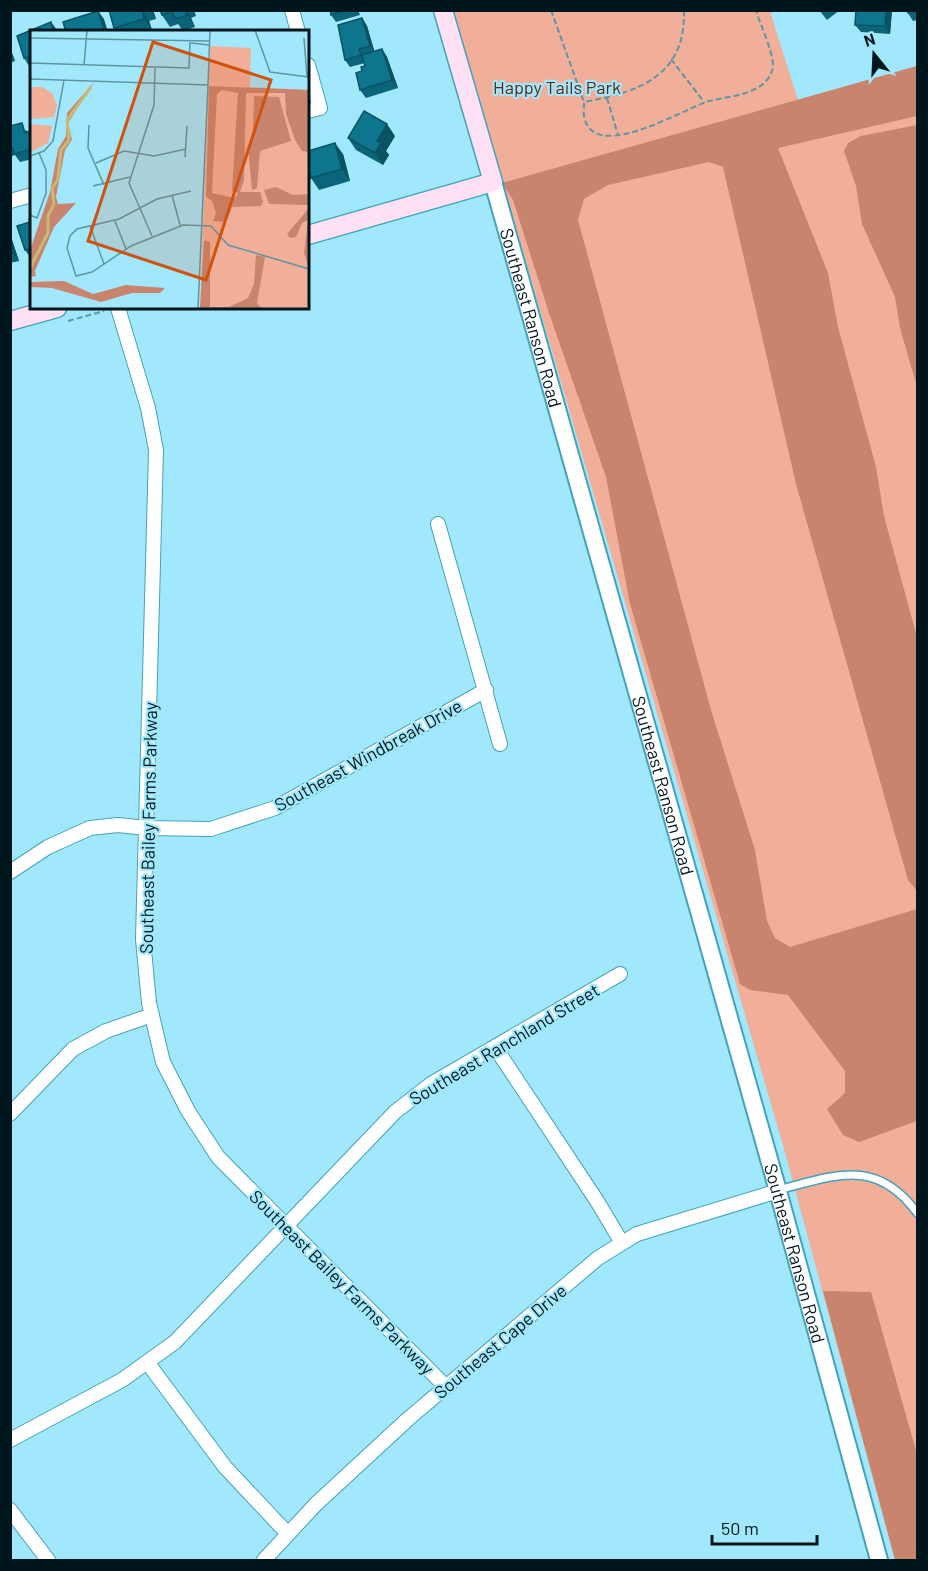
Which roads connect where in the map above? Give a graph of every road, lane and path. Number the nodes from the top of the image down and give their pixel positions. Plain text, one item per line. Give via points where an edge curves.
1 (292, 10) edge
2 (443, 10) edge
3 (551, 10) edge
4 (684, 10) edge
5 (756, 10) edge
6 (297, 30) edge
7 (671, 59) junction
8 (309, 72) edge
9 (607, 98) junction
10 (584, 102) junction
11 (704, 103) junction
12 (314, 110) edge
13 (618, 136) junction
14 (493, 182) junction
15 (30, 196) edge
16 (10, 201) edge
17 (309, 236) edge
18 (53, 309) edge
19 (118, 309) edge
20 (10, 321) edge
21 (438, 524) dead end
22 (486, 690) junction
23 (500, 744) dead end
24 (147, 828) junction
25 (10, 872) edge
26 (620, 974) dead end
27 (152, 1015) junction
28 (495, 1047) junction
29 (10, 1114) edge
30 (778, 1191) junction
31 (918, 1214) edge
32 (286, 1225) junction
33 (622, 1243) junction
34 (147, 1362) junction
35 (446, 1387) junction
36 (10, 1440) edge
37 (10, 1510) edge
38 (288, 1534) junction
39 (48, 1560) edge
40 (264, 1560) edge
41 (879, 1560) edge

1 - 6 street
2 - 14 main road, Southeast Ranson Road
3 - 10 path
4 - 7 path via 685,25
5 - 11 path via 772,55 773,70 765,82 737,96
7 - 9 path via 659,76 634,91
7 - 11 path
8 - 12 street
9 - 10 path
9 - 13 path
10 - 13 path via 585,121 592,130
11 - 13 path via 629,135
14 - 17 main road
14 - 30 street, Southeast Ranson Road
15 - 16 street
18 - 20 main road
19 - 24 street, Southeast Bailey Farms Parkway via 148,408 156,450
21 - 22 street
22 - 23 street
22 - 24 street, Southeast Windbreak Drive via 275,808 211,829
24 - 25 street, Southeast Windbreak Drive via 90,828
24 - 27 street, Southeast Bailey Farms Parkway via 143,939
26 - 28 street, Southeast Ranchland Street
27 - 29 street via 106,1031 73,1049
27 - 32 street, Southeast Bailey Farms Parkway via 163,1062 188,1111 218,1157
28 - 32 street, Southeast Ranchland Street via 431,1084 394,1112
28 - 33 street
30 - 31 lane via 839,1174 870,1176 902,1193
30 - 33 street, Southeast Cape Drive via 637,1234
30 - 41 street, Southeast Ranson Road
32 - 34 street, Southeast Ranchland Street via 175,1342
32 - 35 street, Southeast Bailey Farms Parkway
33 - 35 street, Southeast Cape Drive via 598,1258
34 - 36 street, Southeast Ranchland Street via 122,1380
34 - 38 street via 225,1467
35 - 38 street, Southeast Cape Drive via 324,1496
37 - 39 street
38 - 40 street, Southeast Cape Drive

